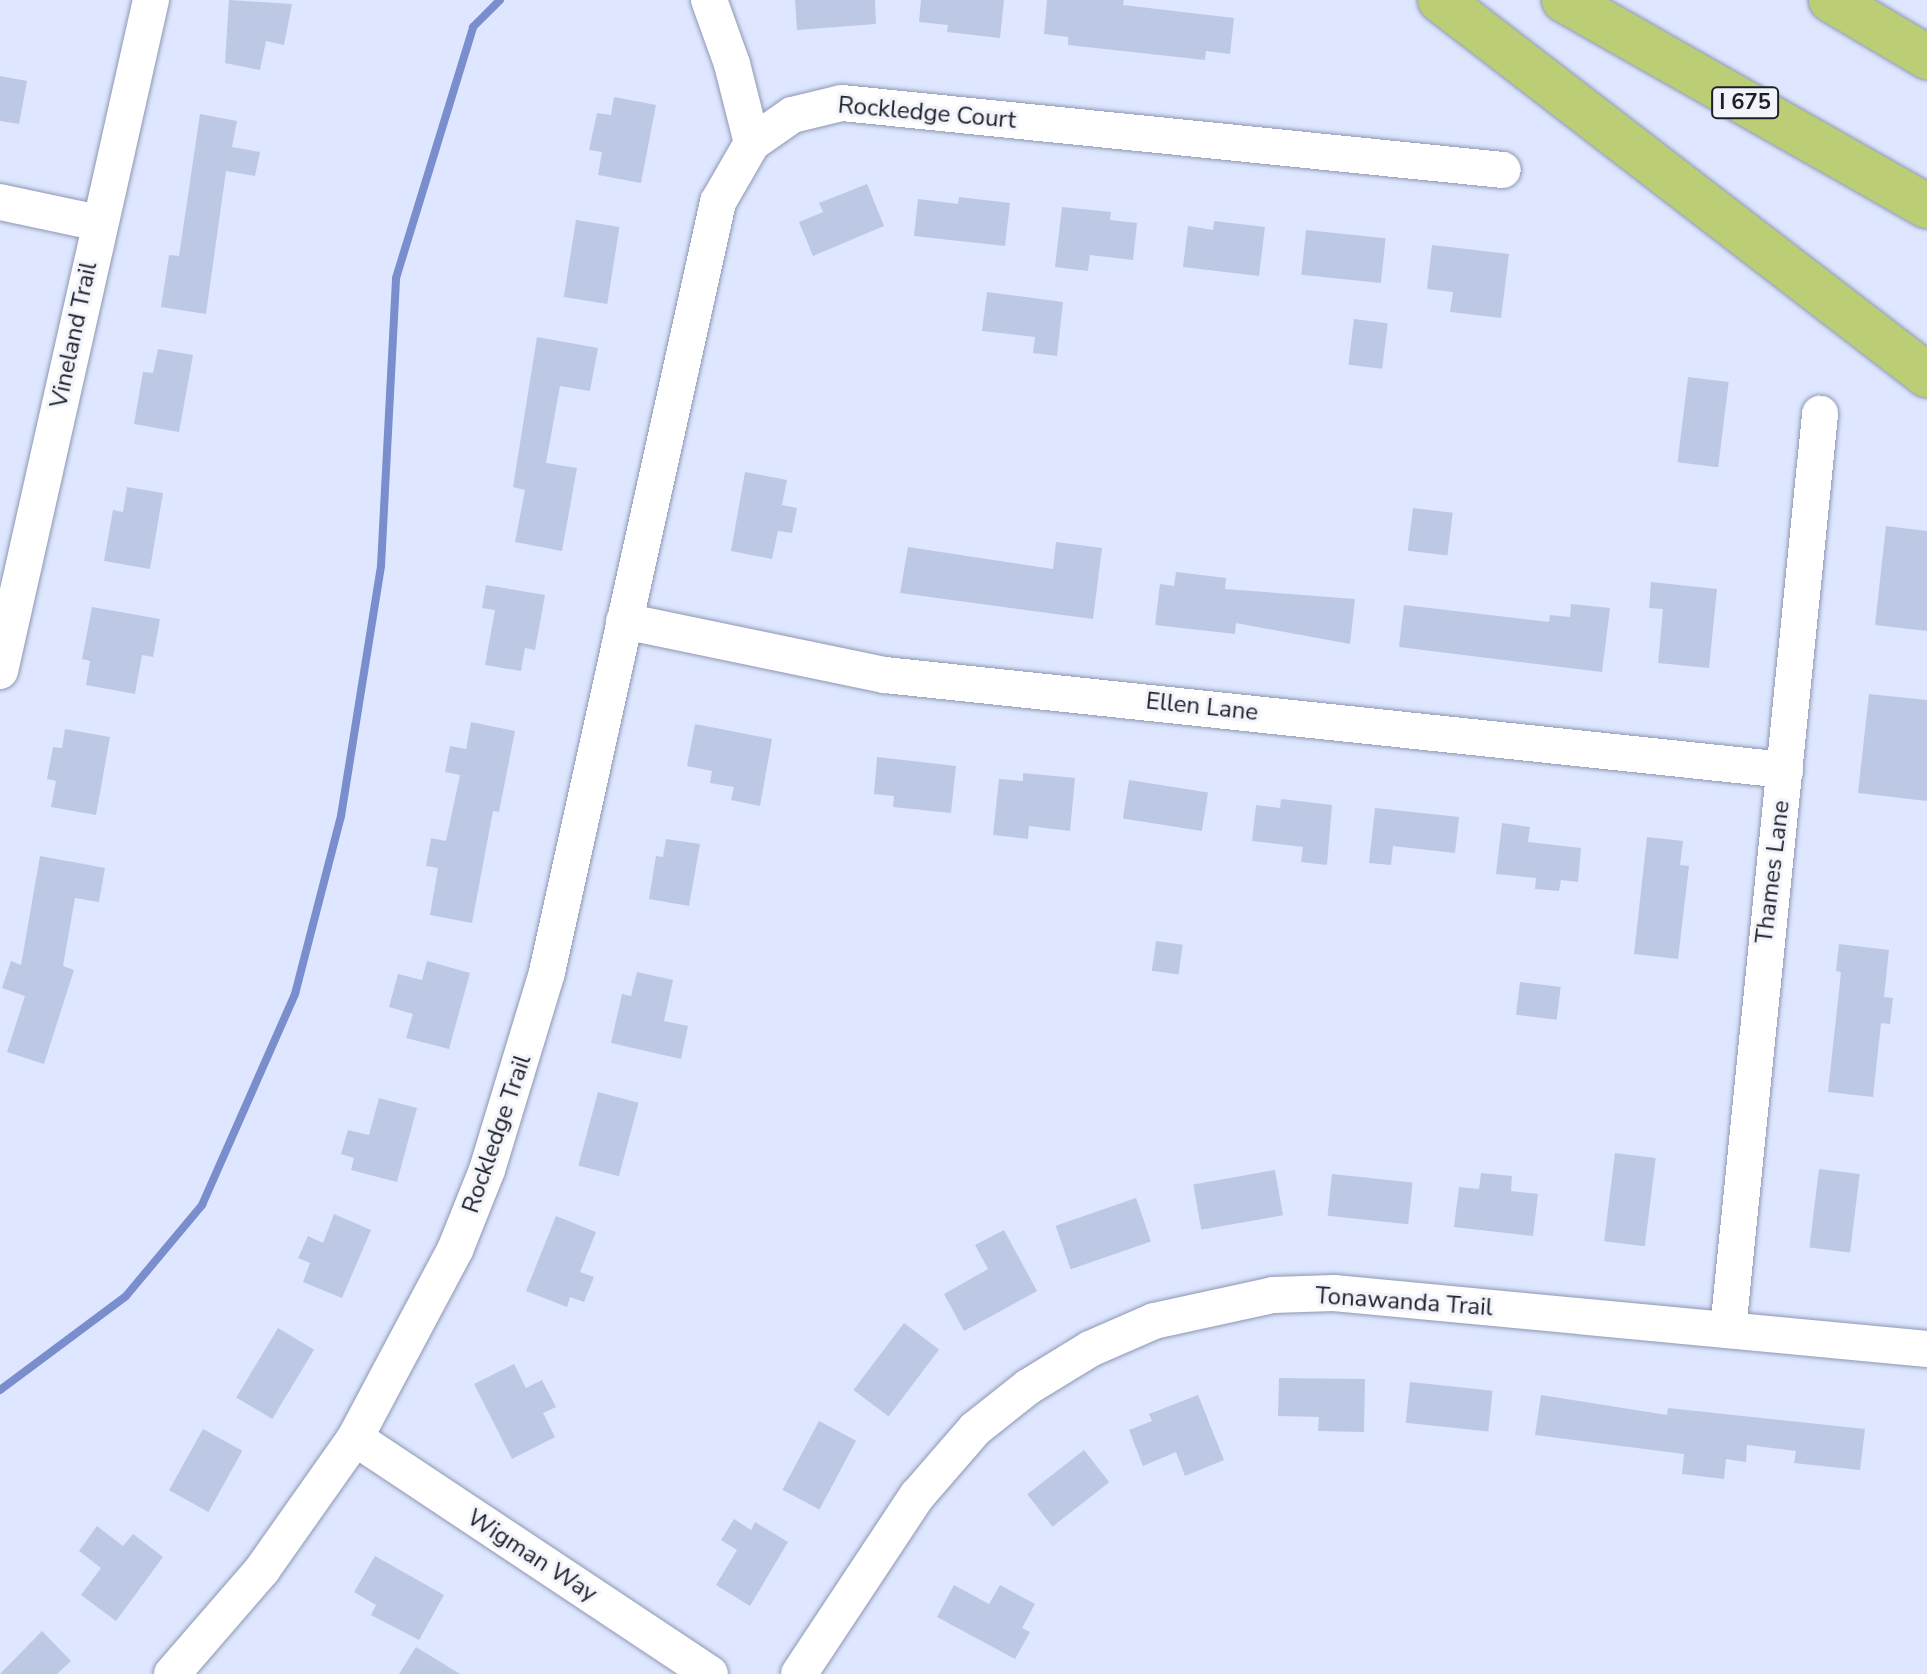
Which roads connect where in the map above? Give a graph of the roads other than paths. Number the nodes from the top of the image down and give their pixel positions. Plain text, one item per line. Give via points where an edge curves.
1 (151, 0) edge
2 (709, 0) edge
3 (1440, 0) edge
4 (1564, 0) edge
5 (1831, 0) edge
6 (1927, 57) edge
7 (752, 143) junction
8 (1503, 170) dead end
9 (0, 202) edge
10 (1927, 206) edge
11 (99, 223) junction
12 (1927, 375) edge
13 (1820, 414) dead end
14 (647, 518) joint
15 (624, 621) junction
16 (0, 671) edge
17 (1785, 770) junction
18 (1728, 1330) junction
19 (1927, 1349) edge
20 (355, 1438) junction
21 (172, 1674) edge
22 (710, 1674) edge
23 (799, 1674) edge

1 - 11 street, Vineland Trail
2 - 7 street
3 - 12 highway
4 - 10 highway, I 675
5 - 6 highway
7 - 8 street, Rockledge Court via 792,115 842,103
7 - 14 street, Rockledge Court via 718,202
9 - 11 street
11 - 16 street, Vineland Trail
13 - 17 street, Thames Lane
14 - 15 street, Rockledge Trail
15 - 17 street, Ellen Lane via 885,675
15 - 20 street, Rockledge Trail via 547,972 506,1116 455,1250
17 - 18 street, Thames Lane
18 - 19 street, Tonawanda Trail
18 - 23 street, Tonawanda Trail via 1334,1293 1243,1300 1154,1321 1090,1349 1028,1387 975,1429 917,1496
20 - 21 street, Rockledge Trail via 262,1570
20 - 22 street, Wigman Way

